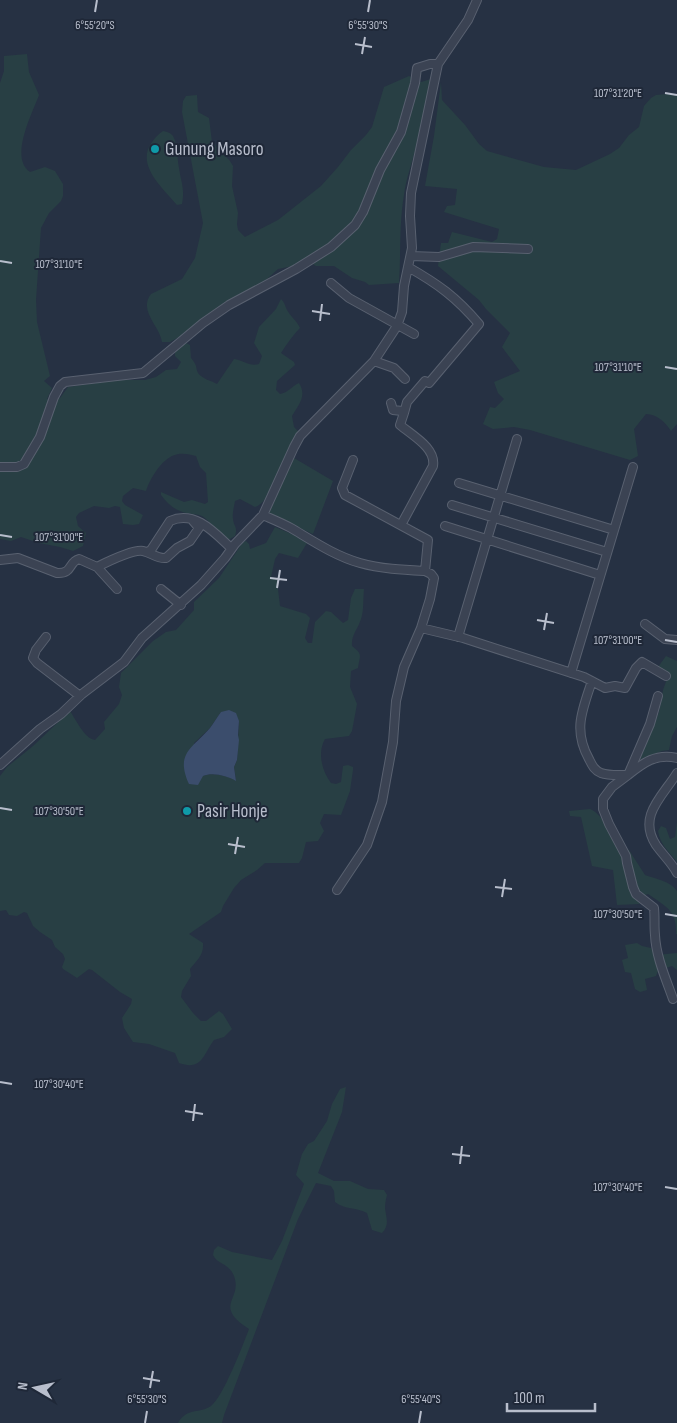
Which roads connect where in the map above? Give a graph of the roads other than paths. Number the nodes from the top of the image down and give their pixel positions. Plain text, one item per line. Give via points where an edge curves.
1 (478, 0) edge
2 (438, 64) junction
3 (528, 249) dead end
4 (411, 256) junction
5 (408, 267) junction
6 (331, 283) dead end
7 (398, 325) junction
8 (414, 334) dead end
9 (374, 362) junction
10 (405, 379) dead end
11 (391, 403) dead end
12 (404, 413) junction
13 (517, 439) dead end
14 (353, 460) dead end
15 (0, 467) edge
16 (633, 467) dead end
17 (459, 483) dead end
18 (500, 496) junction
19 (452, 505) dead end
20 (263, 515) junction
21 (494, 518) junction
22 (193, 520) junction
23 (401, 525) junction
24 (445, 526) dead end
25 (614, 530) junction
26 (487, 540) junction
27 (231, 548) junction
28 (147, 552) junction
29 (607, 552) junction
30 (0, 560) edge
31 (97, 567) junction
32 (425, 571) junction
33 (600, 576) junction
34 (117, 589) dead end
35 (161, 589) dead end
36 (181, 605) junction
37 (645, 624) dead end
38 (421, 628) junction
39 (46, 637) dead end
40 (458, 637) junction
41 (677, 640) edge
42 (571, 673) junction
43 (666, 676) dead end
44 (592, 682) junction
45 (80, 696) junction
46 (658, 696) dead end
47 (677, 758) edge
48 (0, 765) edge
49 (677, 773) edge
50 (628, 775) junction
51 (677, 873) edge
52 (337, 890) dead end
53 (673, 999) dead end

1 - 2 street
2 - 4 street via 411,193
2 - 15 street via 417,68 401,132 355,225 331,247 203,323 143,373 65,382 54,397 40,437 24,464
3 - 4 street via 472,248 439,257
4 - 5 street
5 - 7 street
5 - 12 street via 454,296 479,324 429,383 425,381 407,402
6 - 7 street via 341,293
7 - 8 street
7 - 9 street
9 - 10 street via 394,368
9 - 20 street via 300,436
11 - 12 street via 393,410
12 - 23 street via 400,425 432,454 434,462
13 - 18 street
14 - 23 street via 342,488 345,495
16 - 25 street
17 - 18 street
18 - 21 street
18 - 25 street
19 - 21 street
20 - 27 street
20 - 32 street via 359,563
21 - 26 street
21 - 29 street
22 - 27 street via 206,526
22 - 28 street via 183,517 170,520
22 - 28 street via 199,528 194,537 166,558 157,558
23 - 32 street via 428,540
24 - 26 street
25 - 29 street
26 - 33 street
26 - 40 street
27 - 36 street
28 - 31 street via 135,550
29 - 33 street
30 - 31 street via 18,558 57,573 68,571 76,559
31 - 34 street
32 - 38 street via 431,574 434,582
33 - 42 street
35 - 36 street
36 - 45 street via 142,638 124,662
37 - 41 street via 665,639
38 - 40 street
38 - 52 street via 404,667 396,701 393,742 382,802 367,845
39 - 45 street via 33,658
40 - 42 street
42 - 44 street
43 - 44 street via 642,662 624,688 605,688
44 - 50 street via 581,720 583,746 593,768 602,773
45 - 48 street
46 - 50 street
47 - 50 street via 658,756
49 - 51 street via 653,806 650,823 651,837
50 - 53 street via 606,792 603,809 626,856 636,894 654,908 654,934

